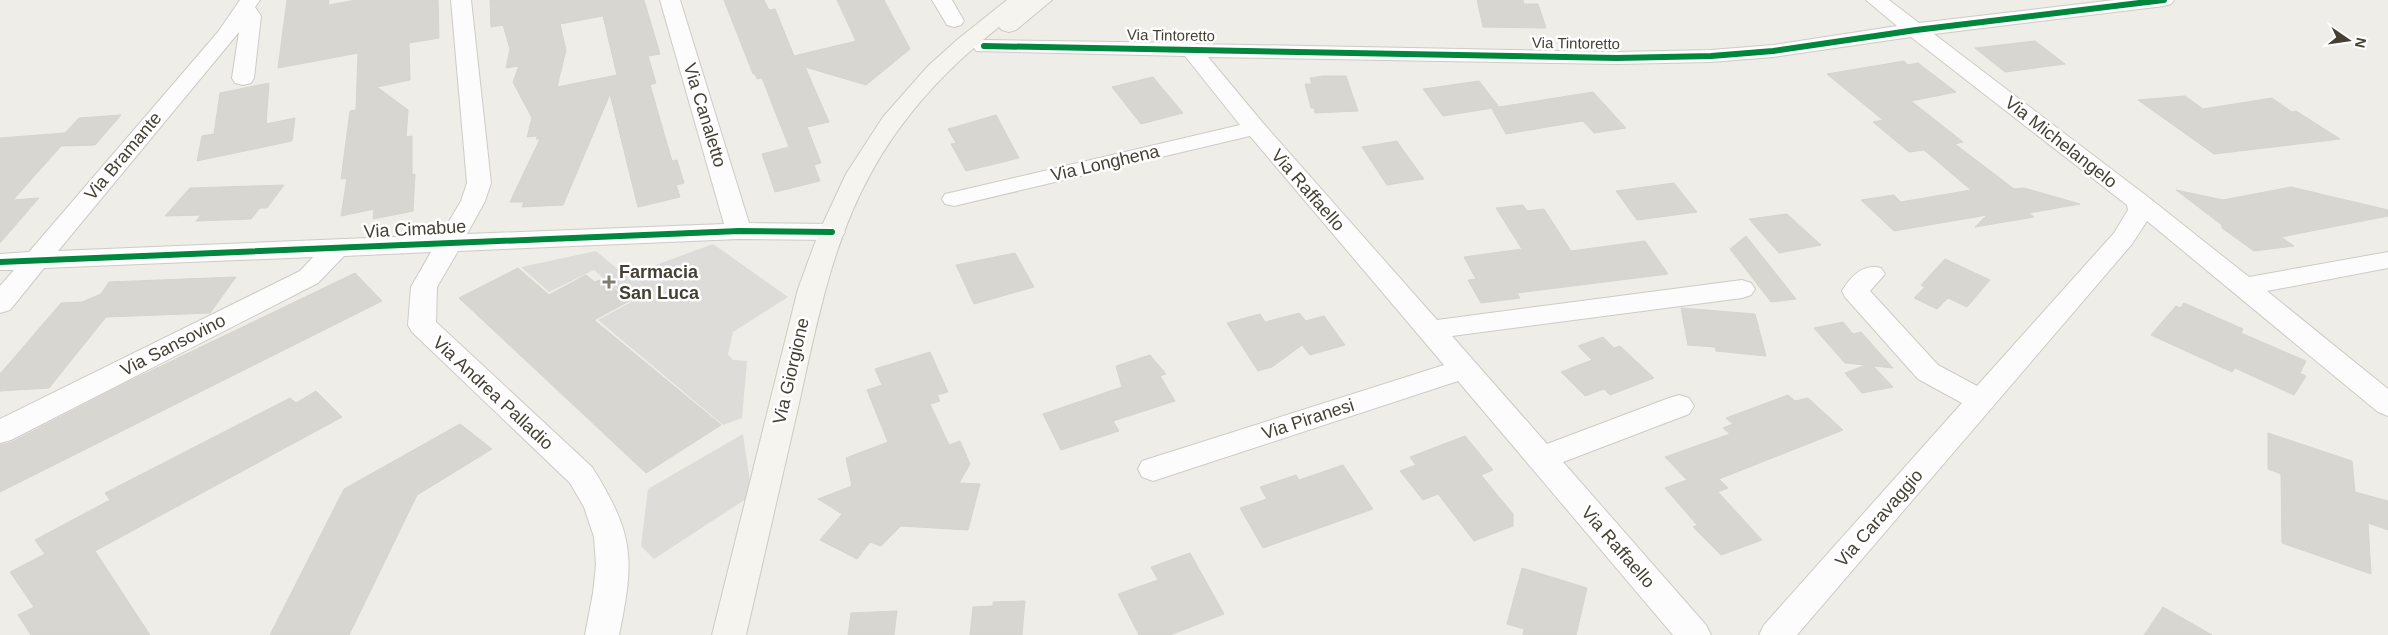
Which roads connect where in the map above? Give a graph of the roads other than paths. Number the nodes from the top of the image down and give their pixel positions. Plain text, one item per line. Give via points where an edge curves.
1 (461, 0) edge
2 (670, 0) edge
3 (942, 0) edge
4 (1020, 0) edge
5 (1042, 0) edge
6 (1876, 0) edge
7 (2164, 0) edge
8 (248, 4) edge
9 (954, 21) dead end
10 (1916, 30) junction
11 (984, 46) junction
12 (1190, 48) junction
13 (243, 78) dead end
14 (891, 122) junction
15 (1255, 128) junction
16 (954, 199) dead end
17 (2139, 202) junction
18 (739, 231) junction
19 (832, 232) junction
20 (448, 243) junction
21 (337, 248) junction
22 (2388, 260) edge
23 (0, 262) edge
24 (34, 262) junction
25 (1872, 274) dead end
26 (2244, 287) junction
27 (1742, 289) dead end
28 (0, 304) edge
29 (1429, 330) junction
30 (1464, 369) junction
31 (1982, 400) junction
32 (1679, 406) dead end
33 (2388, 406) edge
34 (0, 432) edge
35 (1542, 458) junction
36 (1153, 469) dead end
37 (602, 635) edge
38 (729, 635) edge
39 (1694, 635) edge
40 (1776, 635) edge

1 - 20 street, Via Andrea Palladio via 479,182 473,201
2 - 18 street, Via Canaletto
3 - 9 street
4 - 14 main road, Via Giorgione via 936,70
5 - 11 main road, Via Giorgione
6 - 10 street, Via Michelangelo
7 - 10 street, Via Tintoretto
8 - 13 street via 251,16
8 - 24 street, Via Bramante via 225,36
10 - 12 street, Via Tintoretto via 1773,51 1702,56 1617,58
10 - 17 street, Via Michelangelo
11 - 12 street, Via Tintoretto
11 - 14 main road, Via Giorgione
12 - 15 street, Via Raffaello
14 - 19 main road, Via Giorgione via 858,174
15 - 16 street, Via Longhena
15 - 29 street, Via Raffaello
17 - 26 street, Via Michelangelo
17 - 31 street, Via Caravaggio via 2141,210 2123,238
18 - 19 street, Via Cimabue
18 - 20 street, Via Cimabue
19 - 38 main road, Via Giorgione via 811,289
20 - 21 street, Via Cimabue
20 - 37 street, Via Andrea Palladio via 424,288 422,325 581,475 598,503 607,522 613,549 612,578
21 - 24 street, Via Cimabue
21 - 34 street, Via Sansovino via 309,277
22 - 26 street
23 - 24 street, Via Cimabue
24 - 28 street, Via Bramante
25 - 31 street via 1855,292 1928,372
26 - 33 street, Via Michelangelo
27 - 29 street
29 - 30 street, Via Raffaello
30 - 35 street, Via Raffaello
30 - 36 street, Via Piranesi
31 - 40 street, Via Caravaggio
32 - 35 street
35 - 39 street, Via Raffaello

